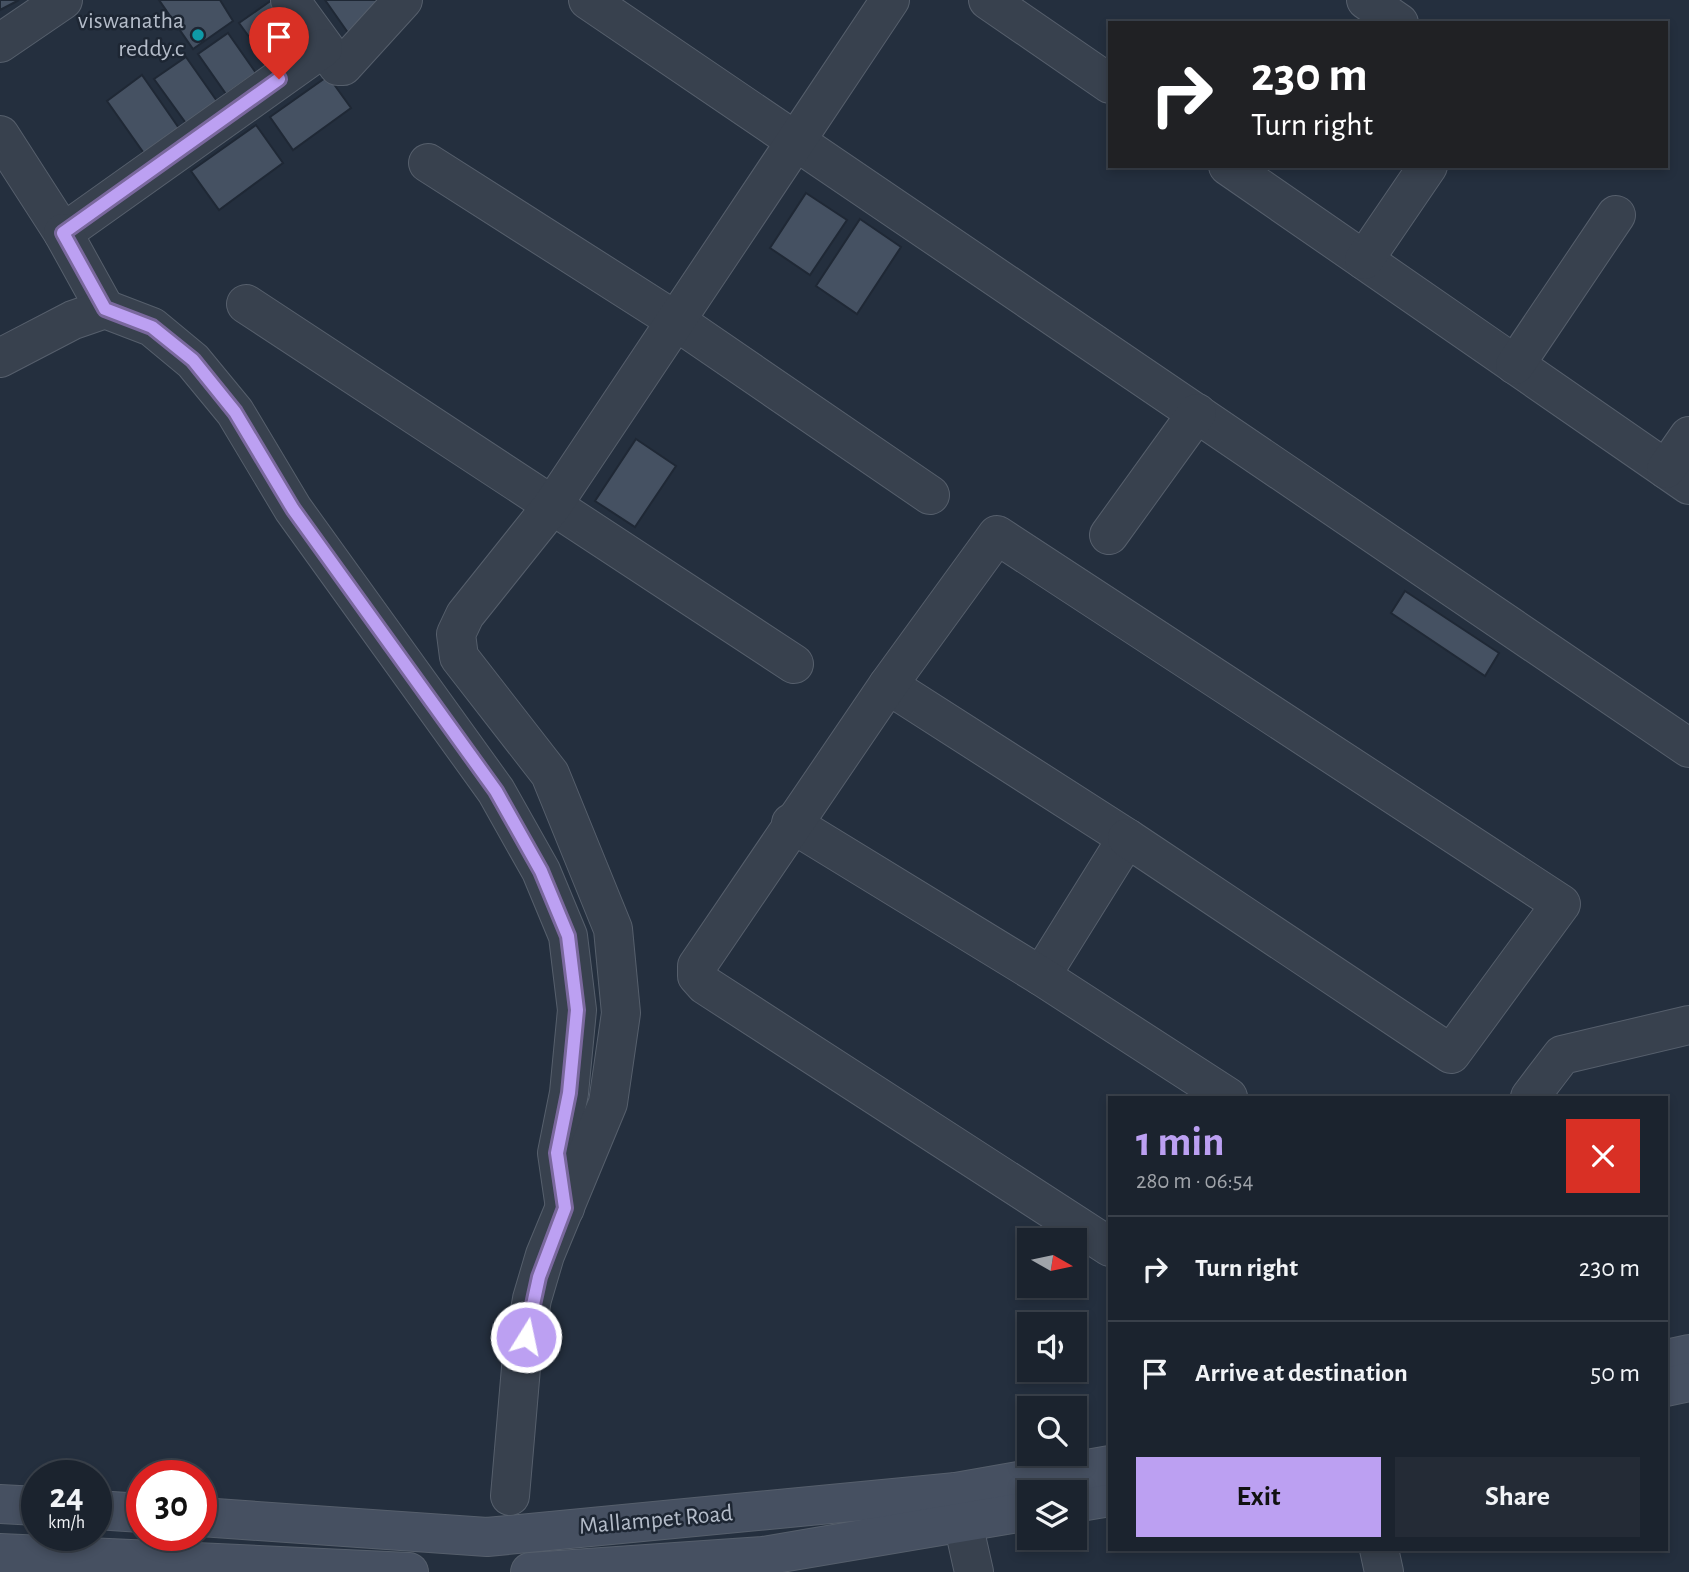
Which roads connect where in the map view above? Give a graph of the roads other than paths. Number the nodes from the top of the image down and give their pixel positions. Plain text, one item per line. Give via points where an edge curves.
1 (63, 0) edge
2 (289, 0) edge
3 (404, 0) edge
4 (588, 0) edge
5 (890, 0) edge
6 (988, 0) edge
7 (1366, 0) edge
8 (1396, 21) edge
9 (0, 43) edge
10 (323, 48) junction
11 (1108, 83) edge
12 (0, 135) edge
13 (796, 141) junction
14 (428, 163) dead end
15 (1231, 168) edge
16 (1428, 168) edge
17 (1616, 215) dead end
18 (63, 233) junction
19 (1364, 260) junction
20 (246, 304) dead end
21 (105, 309) junction
22 (676, 321) junction
23 (0, 358) edge
24 (1515, 365) junction
25 (1196, 413) junction
26 (1689, 436) edge
27 (1677, 477) edge
28 (930, 495) dead end
29 (552, 506) junction
30 (1109, 535) dead end
31 (794, 664) dead end
32 (888, 685) junction
33 (1689, 748) edge
34 (791, 823) junction
35 (1127, 838) junction
36 (1041, 976) junction
37 (1689, 1025) edge
38 (1226, 1096) edge
39 (1531, 1096) edge
40 (565, 1208) junction
41 (1108, 1246) edge
42 (1689, 1354) edge
43 (1668, 1359) edge
44 (1689, 1382) edge
45 (1668, 1387) edge
46 (1108, 1466) edge
47 (510, 1496) dead end
48 (1108, 1497) edge
49 (1087, 1501) edge
50 (0, 1504) edge
51 (21, 1505) edge
52 (960, 1507) junction
53 (1017, 1510) edge
54 (217, 1518) edge
55 (1379, 1551) edge
56 (0, 1553) edge
57 (409, 1572) edge
58 (530, 1572) edge
59 (974, 1572) edge
60 (1384, 1572) edge

1 - 9 street
2 - 10 street
3 - 10 street via 346,65 338,66
4 - 13 street
5 - 13 street
6 - 11 street
7 - 8 street
10 - 18 street
12 - 18 street
13 - 22 street
13 - 25 street
14 - 22 street
15 - 19 street
16 - 19 street
17 - 24 street
18 - 21 street
19 - 24 street
20 - 29 street
21 - 23 street via 73,320
21 - 40 street via 152,327 193,360 235,412 293,509 496,791 541,871 568,936 577,1010 569,1093 557,1153
22 - 28 street
22 - 29 street
24 - 27 street
25 - 30 street
25 - 33 street
26 - 27 street
29 - 31 street
29 - 40 street via 465,615 456,634 459,657 550,774 612,929 621,1013 608,1103
32 - 34 street
32 - 35 street
32 - 35 street via 997,535 1561,904 1451,1054
34 - 36 street
34 - 41 street via 697,966 697,976
35 - 36 street
36 - 38 street
37 - 39 street via 1562,1055
40 - 47 street via 532,1298 522,1356
42 - 43 main road
44 - 45 main road
46 - 52 main road, Mallampet Road
48 - 49 main road
50 - 51 main road
52 - 53 main road, Mallampet Road
52 - 54 main road, Mallampet Road via 487,1536
52 - 58 main road, Mallampet Road via 762,1556
52 - 59 street
55 - 60 street
56 - 57 main road

